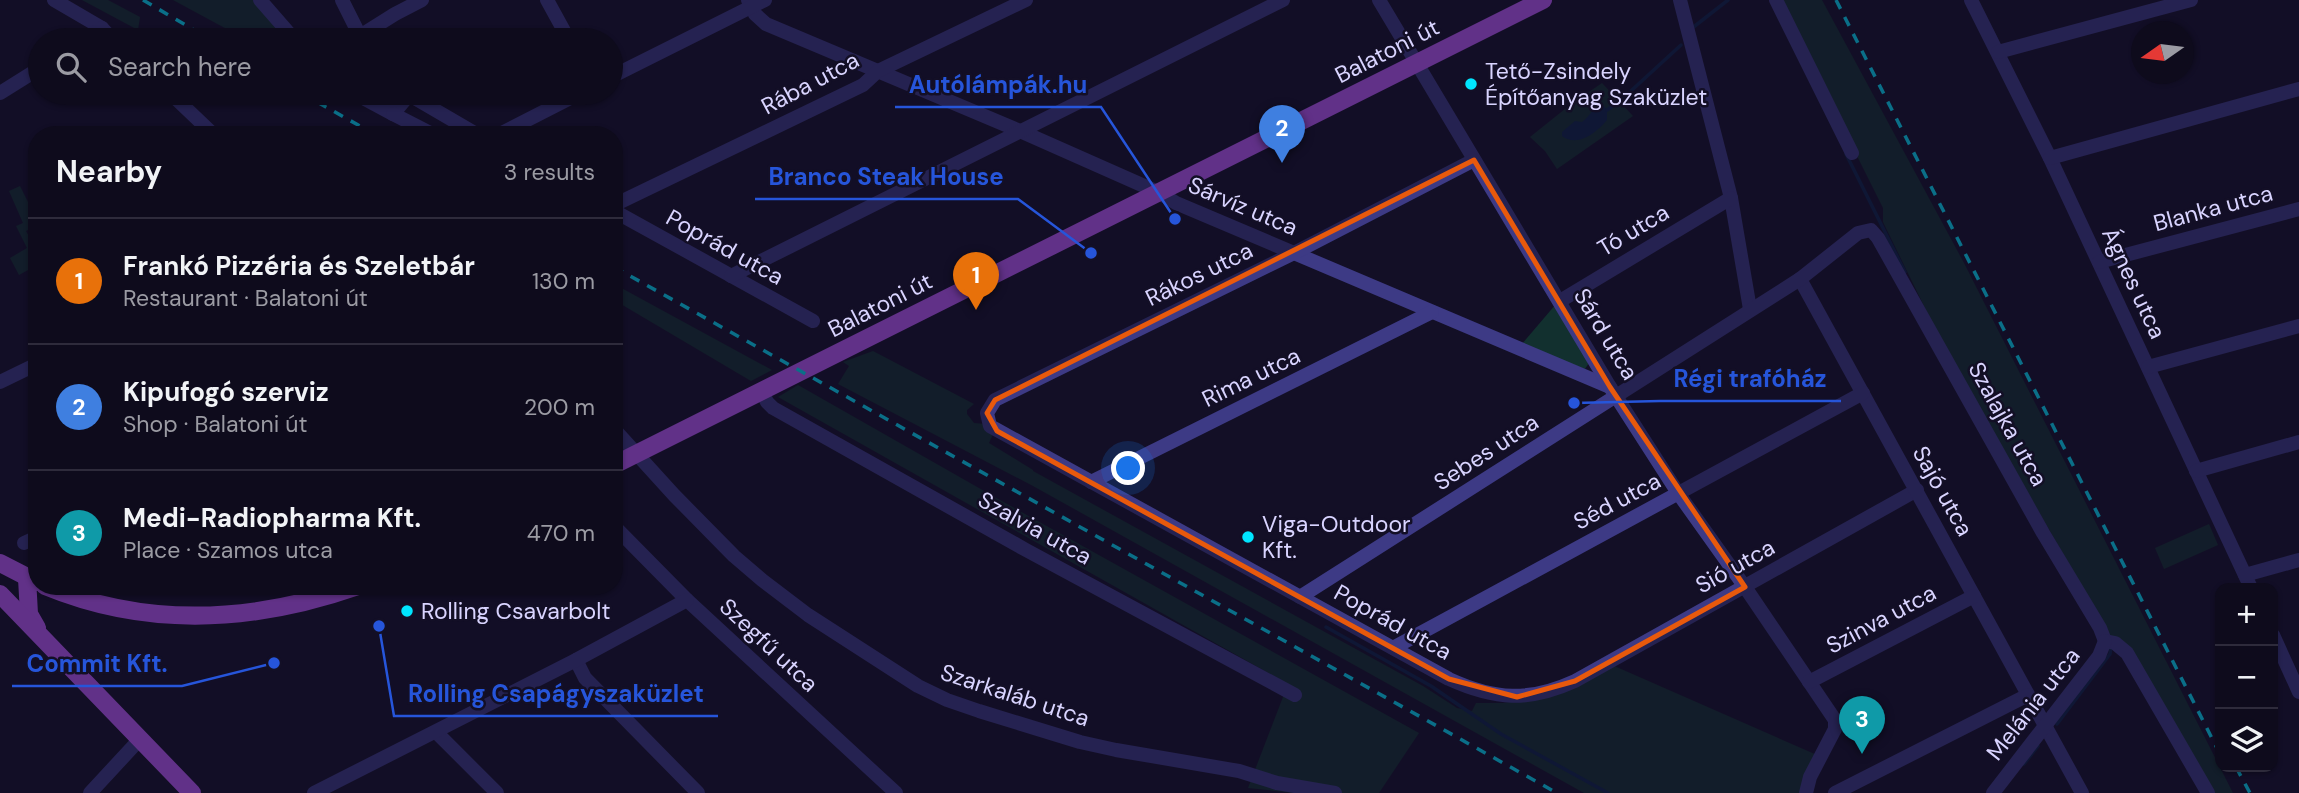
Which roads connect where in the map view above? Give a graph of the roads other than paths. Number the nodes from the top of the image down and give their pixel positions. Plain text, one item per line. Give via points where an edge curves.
1 (54, 0) edge
2 (260, 0) edge
3 (342, 0) edge
4 (422, 0) edge
5 (547, 0) edge
6 (1026, 0) edge
7 (1283, 0) edge
8 (1379, 0) edge
9 (1543, 0) edge
10 (1679, 0) edge
11 (1776, 0) edge
12 (1971, 0) edge
13 (2190, 0) edge
14 (755, 2) edge
15 (102, 28) edge
16 (284, 28) edge
17 (356, 28) edge
18 (375, 28) edge
19 (562, 28) edge
20 (1998, 52) junction
21 (1417, 63) junction
22 (623, 71) edge
23 (878, 71) junction
24 (28, 76) edge
25 (2299, 89) edge
26 (0, 93) edge
27 (183, 105) edge
28 (376, 105) edge
29 (400, 105) edge
30 (427, 105) edge
31 (557, 105) edge
32 (393, 114) junction
33 (205, 126) edge
34 (416, 126) edge
35 (463, 126) edge
36 (516, 126) edge
37 (1020, 131) junction
38 (1852, 153) dead end
39 (2050, 158) junction
40 (1474, 160) junction
41 (1160, 193) junction
42 (1731, 198) junction
43 (623, 201) edge
44 (2299, 209) edge
45 (623, 216) edge
46 (1871, 230) joint
47 (1296, 252) junction
48 (2099, 262) junction
49 (731, 276) junction
50 (1800, 279) junction
51 (1560, 301) junction
52 (1750, 309) junction
53 (1432, 312) junction
54 (813, 321) dead end
55 (2299, 326) edge
56 (2148, 367) junction
57 (28, 368) edge
58 (0, 382) edge
59 (762, 391) junction
60 (1613, 391) junction
61 (1863, 393) junction
62 (987, 413) joint
63 (623, 440) edge
64 (2299, 442) edge
65 (635, 454) junction
66 (623, 460) edge
67 (2196, 471) junction
68 (1091, 482) junction
69 (1917, 490) junction
70 (1678, 494) junction
71 (623, 535) edge
72 (2299, 560) edge
73 (0, 564) edge
74 (28, 581) edge
75 (2248, 582) edge
76 (28, 583) edge
77 (1745, 587) junction
78 (35, 595) edge
79 (67, 595) edge
80 (326, 595) edge
81 (1974, 596) junction
82 (1300, 597) junction
83 (4, 599) edge
84 (687, 600) junction
85 (40, 633) junction
86 (2109, 642) junction
87 (2278, 644) edge
88 (1393, 648) junction
89 (576, 660) junction
90 (2295, 675) edge
91 (1575, 681) joint
92 (1809, 682) junction
93 (2299, 692) edge
94 (1295, 695) dead end
95 (2028, 695) junction
96 (2045, 727) junction
97 (436, 732) junction
98 (140, 739) junction
99 (339, 788) edge
100 (90, 793) edge
101 (192, 793) edge
102 (314, 793) edge
103 (498, 793) edge
104 (698, 793) edge
105 (896, 793) edge
106 (1335, 793) edge
107 (1806, 793) edge
108 (1835, 793) edge
109 (1993, 793) edge
110 (2082, 793) edge
111 (2207, 793) edge

1 - 15 street
2 - 16 street
3 - 17 street
4 - 18 street
5 - 19 street
6 - 23 street, Rába utca
7 - 37 street
8 - 21 street, Sárd utca
9 - 21 main road, Balatoni út
10 - 42 street
11 - 38 street
12 - 20 street, Ágnes utca
13 - 20 street
14 - 22 street
14 - 23 street, Sárvíz utca via 766,24
20 - 39 street, Ágnes utca
21 - 40 street, Sárd utca
21 - 41 main road, Balatoni út
23 - 37 street, Sárvíz utca
23 - 43 street, Rába utca via 863,85
24 - 26 street
25 - 39 street
27 - 33 street
28 - 32 street
29 - 32 street
30 - 35 street
31 - 36 street
32 - 34 street
37 - 41 street, Sárvíz utca
37 - 49 street
39 - 48 street, Ágnes utca
40 - 47 street, Rákos utca
40 - 51 street, Sárd utca
41 - 47 street, Sárvíz utca
41 - 59 main road, Balatoni út
42 - 51 street, Tó utca
42 - 52 street
44 - 48 street, Blanka utca
45 - 49 street, Poprád utca
46 - 50 street, Sebes utca via 1858,233
46 - 86 street, Szalajka utca
47 - 53 street, Sárvíz utca
47 - 62 street, Rákos utca via 995,400
48 - 56 street, Ágnes utca
49 - 54 street, Poprád utca
50 - 52 street, Sebes utca
50 - 61 street, Sajó utca
51 - 60 street, Sárd utca
52 - 60 street, Sebes utca
53 - 60 street, Sárvíz utca
53 - 68 street, Rima utca
55 - 56 street
56 - 67 street, Ágnes utca
57 - 58 street
59 - 65 main road, Balatoni út
59 - 94 street, Szalvia utca via 773,408
60 - 70 street, Sárd utca
60 - 82 street, Sebes utca
61 - 69 street, Sajó utca
61 - 70 street, Séd utca
62 - 68 street, Poprád utca via 990,426 997,431
63 - 65 street, Szarkaláb utca
64 - 67 street
65 - 66 main road, Balatoni út
65 - 106 street, Szarkaláb utca via 762,580 918,686 1080,742
67 - 75 street, Ágnes utca
68 - 82 street, Poprád utca
69 - 77 street, Sió utca
69 - 81 street, Sajó utca
70 - 77 street, Sárd utca
70 - 88 street, Séd utca
71 - 84 street, Szegfű utca
72 - 75 street
73 - 74 main road
76 - 83 main road via 16,579
77 - 91 street, Sió utca
77 - 92 street, Sárd utca
78 - 85 main road via 29,614
79 - 80 main road via 198,617 273,610
81 - 92 street, Szinva utca
81 - 95 street, Sajó utca
82 - 88 street, Poprád utca
83 - 85 main road
84 - 89 street
84 - 105 street, Szegfű utca
85 - 98 main road
86 - 96 street, Melánia utca
86 - 111 street, Szalajka utca via 2127,653
87 - 90 street
88 - 91 street, Poprád utca via 1466,687 1494,695 1531,695
89 - 97 street
89 - 104 street via 585,678
90 - 93 street
92 - 107 street, Sárd utca via 1836,724
95 - 96 street, Sajó utca
95 - 108 street
96 - 109 street, Melánia utca
96 - 110 street, Sajó utca
97 - 99 street
97 - 103 street
98 - 100 street
98 - 101 main road
99 - 102 street

